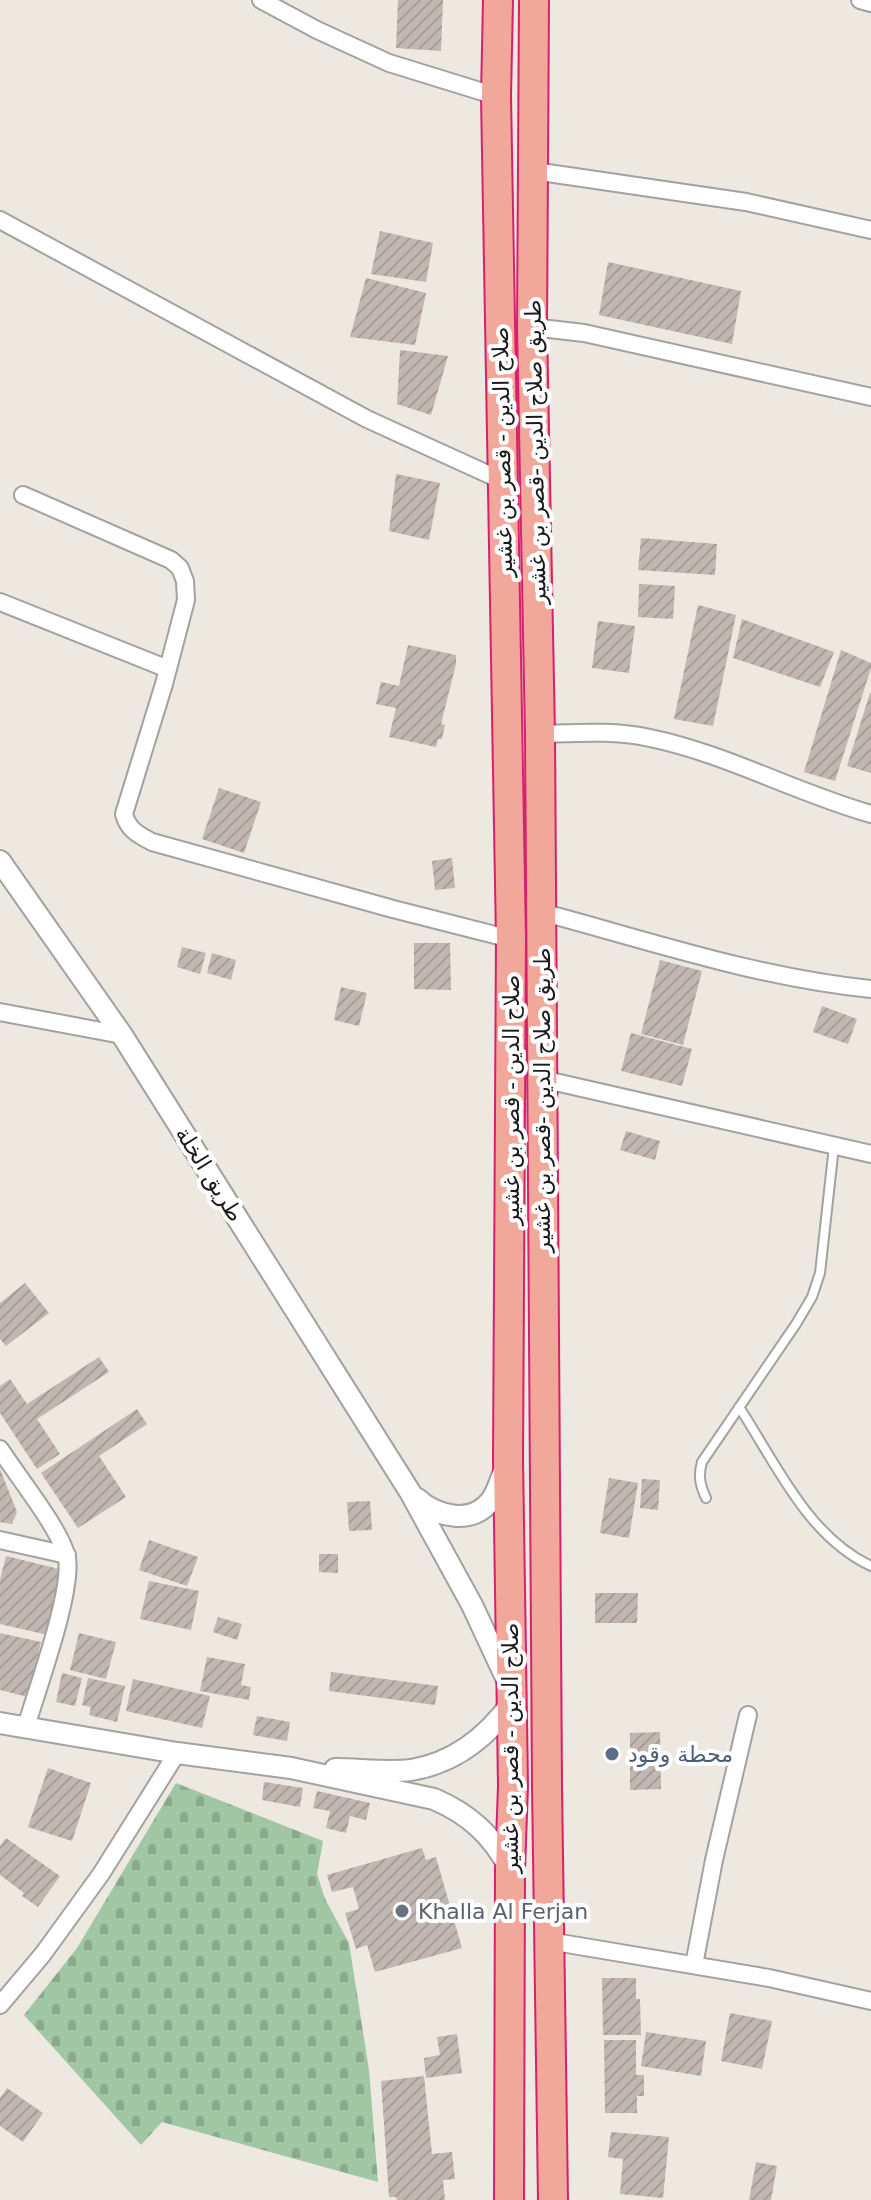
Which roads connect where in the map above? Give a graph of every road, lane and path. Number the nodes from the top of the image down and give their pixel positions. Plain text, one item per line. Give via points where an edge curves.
1 (261, 0) edge
2 (498, 0) edge
3 (534, 0) edge
4 (860, 0) edge
5 (871, 3) edge
6 (496, 96) junction
7 (534, 171) junction
8 (0, 220) edge
9 (871, 230) edge
10 (532, 327) junction
11 (871, 397) edge
12 (503, 481) junction
13 (23, 495) dead end
14 (0, 602) edge
15 (168, 669) junction
16 (540, 734) junction
17 (871, 814) edge
18 (0, 861) edge
19 (541, 912) junction
20 (511, 939) junction
21 (871, 989) edge
22 (0, 1012) edge
23 (122, 1035) junction
24 (542, 1079) junction
25 (834, 1145) junction
26 (871, 1154) edge
27 (739, 1407) junction
28 (0, 1449) edge
29 (508, 1458) junction
30 (410, 1492) junction
31 (706, 1498) dead end
32 (0, 1540) edge
33 (67, 1555) junction
34 (871, 1566) edge
35 (512, 1694) junction
36 (748, 1715) dead end
37 (0, 1723) edge
38 (26, 1727) junction
39 (177, 1753) junction
40 (291, 1768) junction
41 (510, 1869) junction
42 (549, 1941) junction
43 (694, 1965) junction
44 (871, 2001) edge
45 (0, 2005) edge
46 (509, 2200) edge
47 (553, 2200) edge

1 - 6 street via 389,63
2 - 6 highway, صلاح الدين - قصر بن غشير
3 - 7 highway, طريق صلاح الدين -قصر بن غشير
4 - 5 street
6 - 12 highway, صلاح الدين - قصر بن غشير
7 - 9 street via 746,202
7 - 10 highway, طريق صلاح الدين -قصر بن غشير
8 - 12 street via 367,419
10 - 11 street via 584,333
10 - 16 highway, طريق صلاح الدين -قصر بن غشير
12 - 20 highway, صلاح الدين - قصر بن غشير
13 - 15 street via 180,568 186,600
14 - 15 street
15 - 20 street via 124,814 134,832 152,842
16 - 17 street via 599,733 697,749
16 - 19 highway, طريق صلاح الدين -قصر بن غشير
18 - 23 street, طريق الخلة
19 - 21 street via 743,966
19 - 24 highway, طريق صلاح الدين -قصر بن غشير
20 - 29 highway, صلاح الدين - قصر بن غشير
22 - 23 street
23 - 30 street, طريق الخلة
24 - 25 street
24 - 42 highway, طريق صلاح الدين -قصر بن غشير
25 - 26 street
25 - 27 lane via 820,1273 812,1297
27 - 31 lane via 702,1462 700,1485
27 - 34 lane via 817,1525 841,1549
28 - 33 street
29 - 30 street, طريق الخلة via 490,1502 476,1512 443,1515
29 - 35 highway, صلاح الدين - قصر بن غشير
30 - 35 street, طريق الخلة via 472,1605
32 - 33 street
33 - 38 street via 68,1585
35 - 40 street via 502,1716 475,1742 426,1766
35 - 41 highway, صلاح الدين - قصر بن غشير
36 - 43 street
37 - 38 street
38 - 39 street
39 - 40 street
39 - 45 street via 101,1874
40 - 41 street via 434,1799 487,1834
41 - 46 highway, صلاح الدين - قصر بن غشير
42 - 43 street
42 - 47 highway, طريق صلاح الدين -قصر بن غشير
43 - 44 street

